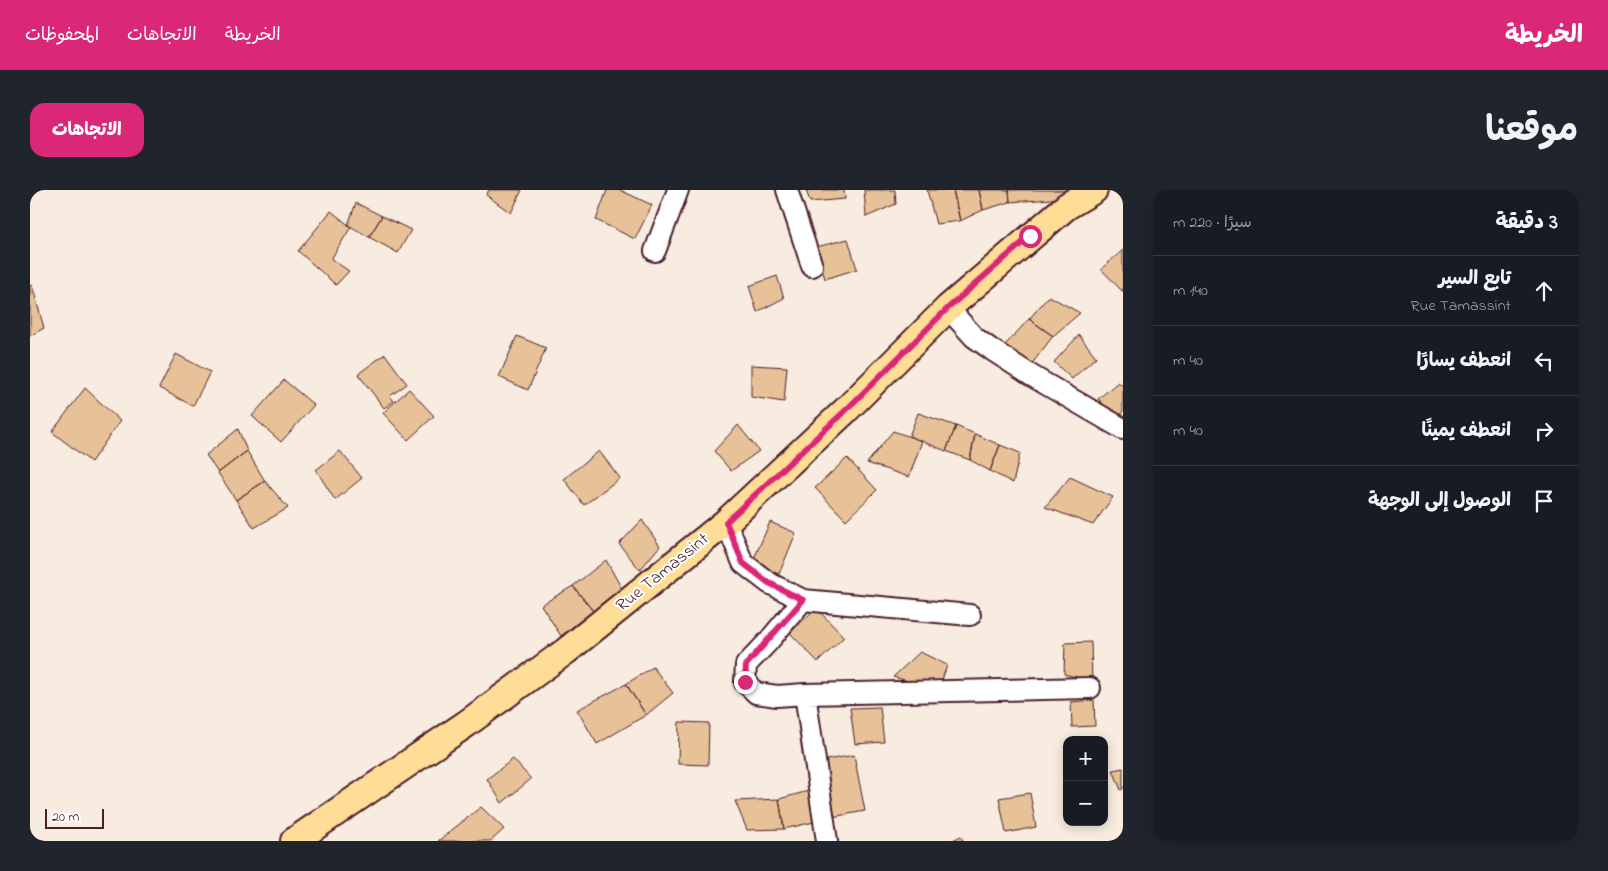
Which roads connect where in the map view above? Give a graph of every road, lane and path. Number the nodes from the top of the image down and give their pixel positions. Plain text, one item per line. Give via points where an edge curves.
1 (678, 190) edge
2 (787, 190) edge
3 (1094, 190) edge
4 (655, 251) dead end
5 (812, 266) dead end
6 (948, 308) junction
7 (1123, 429) edge
8 (726, 522) junction
9 (803, 600) junction
10 (970, 615) dead end
11 (1090, 688) dead end
12 (805, 694) junction
13 (294, 841) edge
14 (827, 841) edge

1 - 4 street
2 - 5 street
3 - 6 main road, Rue Tamassint via 1066,206
6 - 7 street via 974,337 992,350
6 - 8 main road, Rue Tamassint via 845,411
8 - 9 street via 743,563 769,583
8 - 13 main road, Rue Tamassint via 559,656 466,724
9 - 10 street
9 - 12 street via 746,665 745,682 756,693 778,696
11 - 12 street
12 - 14 street

